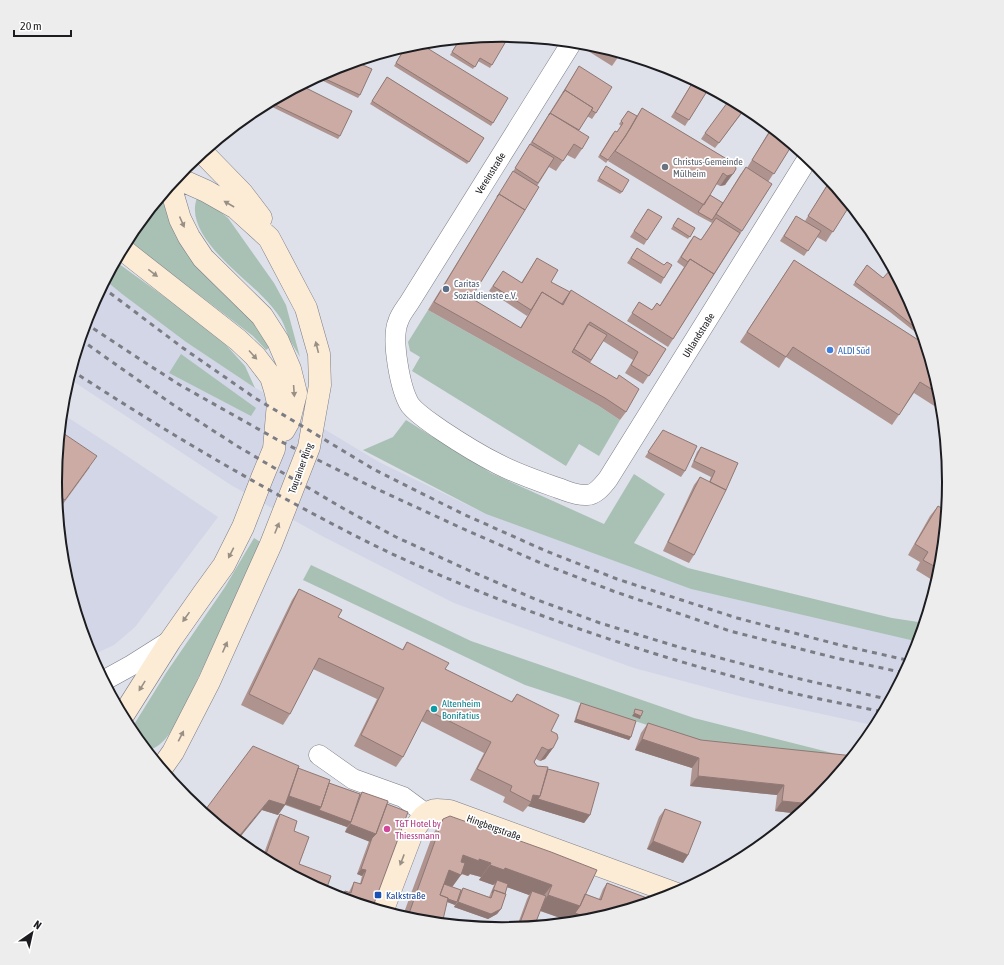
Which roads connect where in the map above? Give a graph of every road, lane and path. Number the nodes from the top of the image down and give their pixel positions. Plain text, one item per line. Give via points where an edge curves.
1 (569, 47) edge
2 (206, 156) edge
3 (805, 163) edge
4 (181, 181) edge
5 (172, 191) edge
6 (269, 238) junction
7 (127, 253) edge
8 (274, 449) junction
9 (574, 493) joint
10 (170, 641) junction
11 (108, 678) edge
12 (126, 711) edge
13 (319, 755) dead end
14 (164, 765) edge
15 (426, 814) junction
16 (667, 890) edge
17 (384, 907) edge

1 - 9 street, Vereinstraße via 409,303 398,322 395,339 397,364 404,391 410,404 422,417 457,441 498,464
2 - 6 main road via 242,193 260,217
3 - 9 street, Uhlandstraße via 608,479 598,490 588,495
6 -> 4 main road, Tourainer Ring via 236,208
5 -> 8 main road via 180,219 189,237 203,258 262,316 278,341 290,369 296,393 289,421
14 -> 6 main road, Tourainer Ring via 209,682 271,544 309,447 320,385 319,354 306,308
7 -> 8 main road via 238,340 255,356 271,377 278,403
8 -> 10 main road via 243,527 224,565
10 - 11 street
10 -> 12 main road
13 - 15 street via 354,779 403,797
15 - 16 main road, Hingbergstraße via 436,809 450,811
15 -> 17 main road via 412,833

